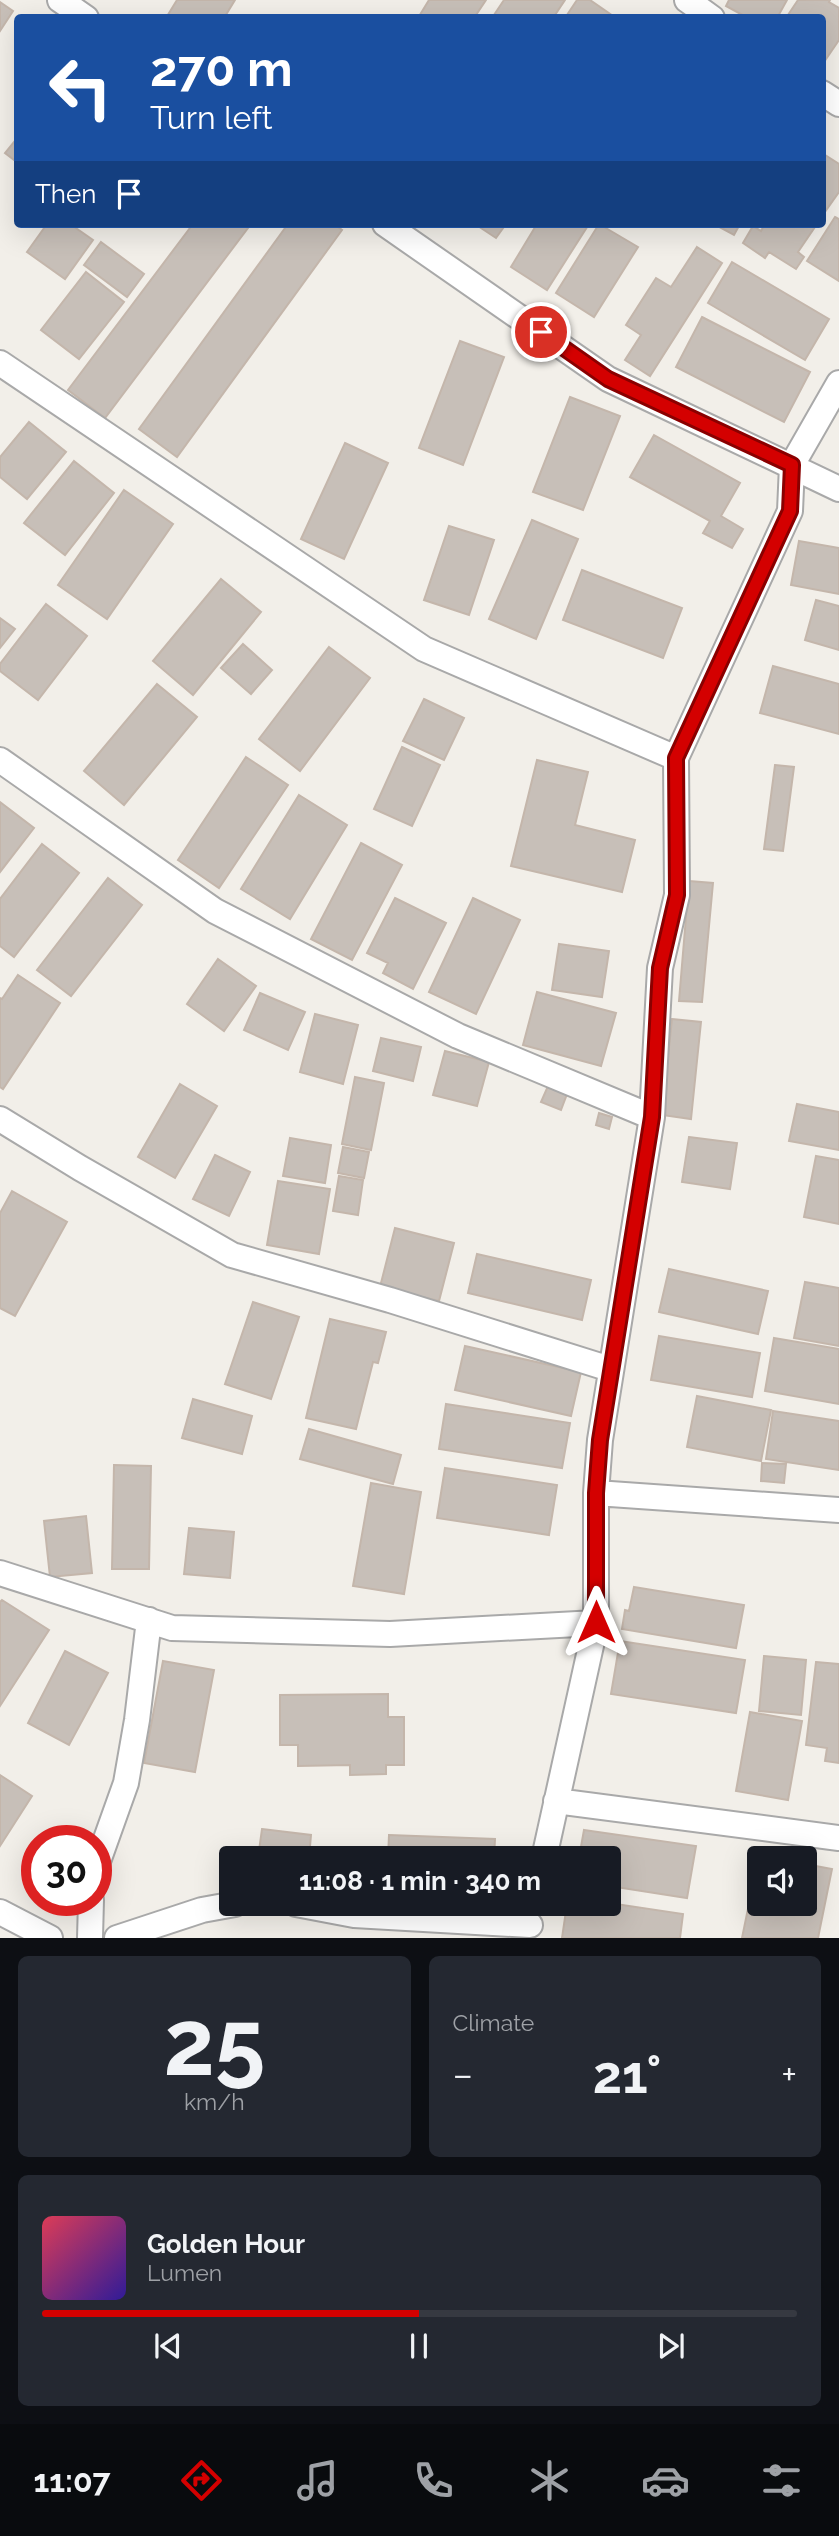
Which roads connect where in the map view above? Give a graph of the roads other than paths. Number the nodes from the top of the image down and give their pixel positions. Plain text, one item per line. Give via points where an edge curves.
1 (60, 0) edge
2 (687, 0) edge
3 (80, 14) edge
4 (706, 14) edge
5 (391, 228) edge
6 (0, 363) edge
7 (839, 383) edge
8 (792, 465) junction
9 (839, 489) edge
10 (676, 758) junction
11 (0, 760) edge
12 (652, 1117) junction
13 (0, 1119) edge
14 (610, 1369) junction
15 (596, 1493) junction
16 (839, 1510) edge
17 (0, 1573) edge
18 (149, 1620) junction
19 (596, 1622) junction
20 (556, 1801) junction
21 (111, 1825) edge
22 (839, 1838) edge
23 (547, 1846) edge
24 (219, 1907) edge
25 (0, 1912) edge
26 (91, 1916) edge
27 (379, 1916) edge
28 (531, 1922) edge
29 (50, 1937) edge
30 (90, 1937) edge
31 (117, 1937) edge

1 - 3 street
2 - 4 street
5 - 8 street via 608,379
6 - 10 street via 424,649
7 - 8 street
8 - 9 street
8 - 10 street via 790,511
10 - 12 street via 677,895 660,968
11 - 12 street via 215,911 458,1036
12 - 14 street
13 - 14 street via 232,1255
14 - 15 street
15 - 16 street
15 - 19 street
17 - 18 street
18 - 19 street via 172,1628 390,1634
18 - 21 street via 126,1783
19 - 20 street
20 - 22 street
20 - 23 street
24 - 31 street
25 - 29 street
26 - 30 street
27 - 28 street

